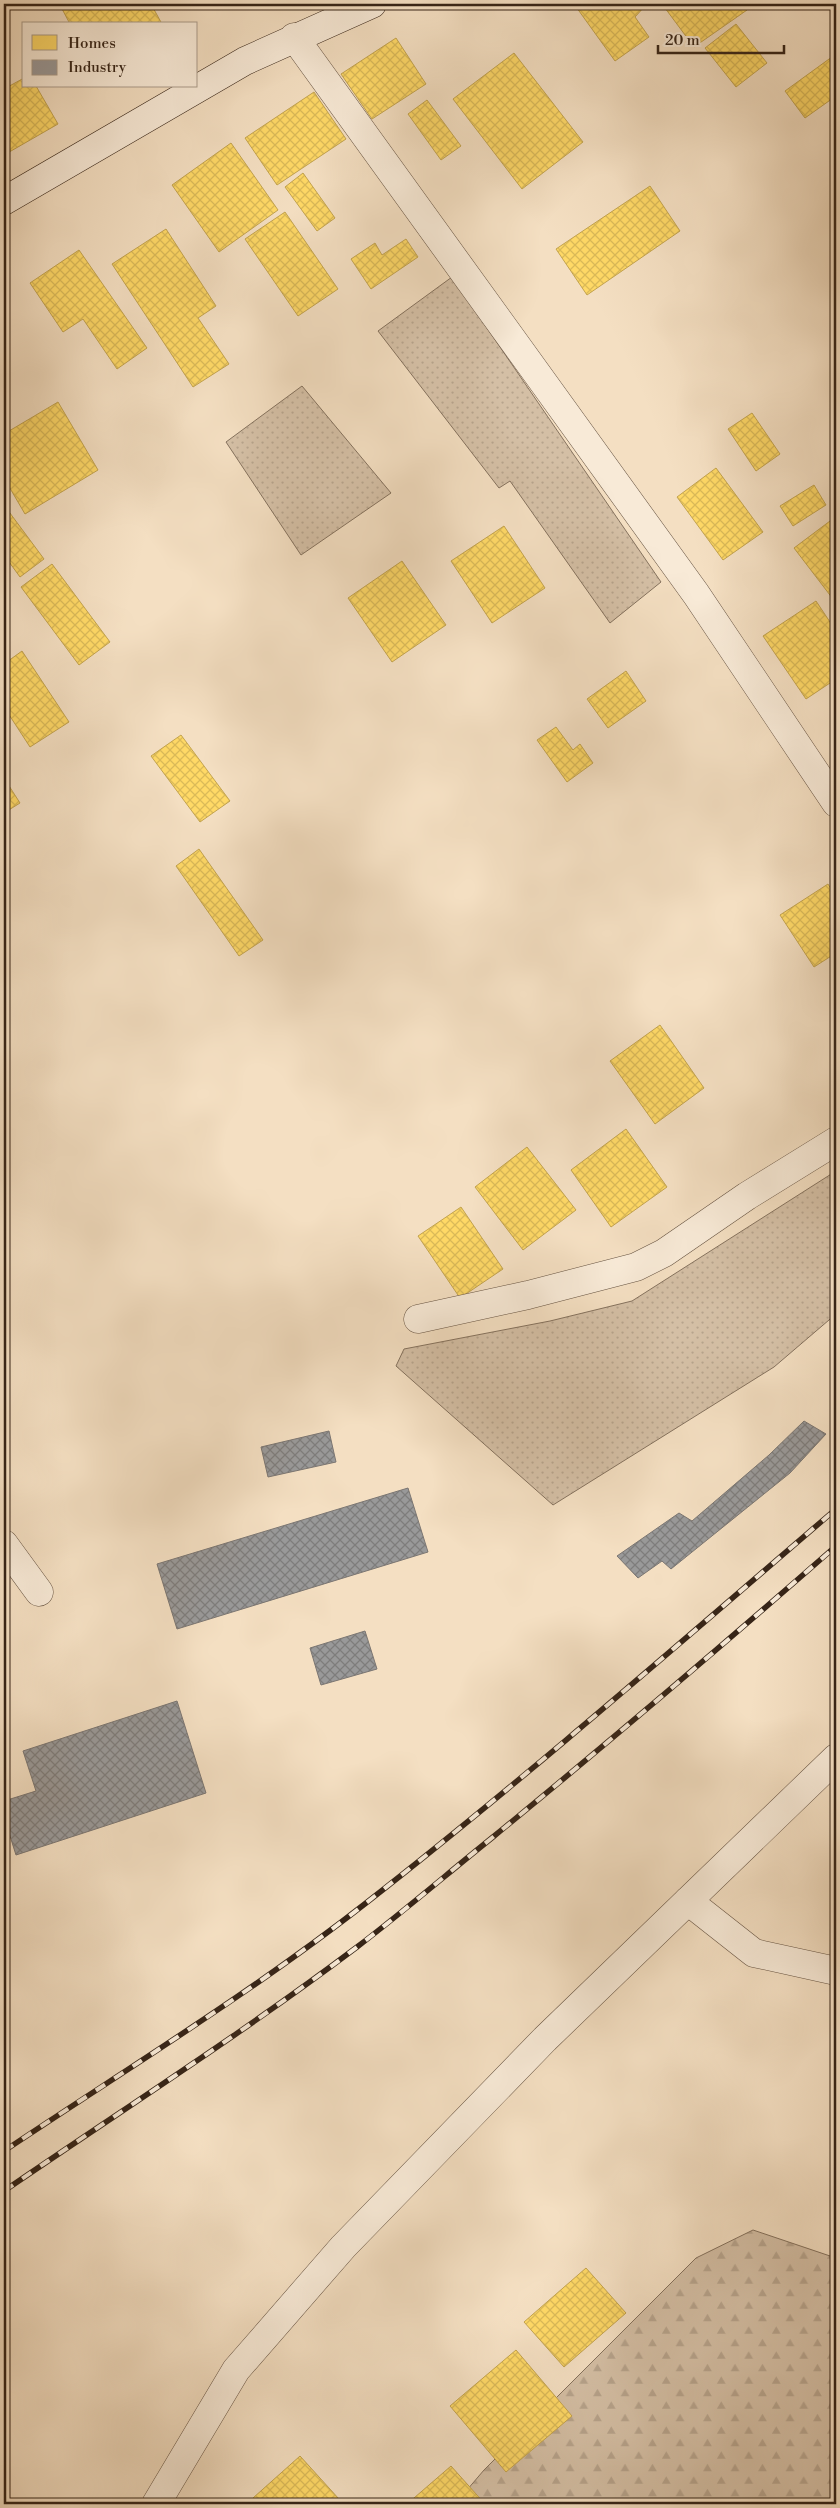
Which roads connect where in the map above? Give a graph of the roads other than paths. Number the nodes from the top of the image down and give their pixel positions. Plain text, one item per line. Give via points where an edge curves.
1 (372, 4) edge
2 (294, 37) junction
3 (4, 201) edge
4 (836, 802) edge
5 (836, 1141) edge
6 (418, 1319) dead end
7 (4, 1544) edge
8 (39, 1592) dead end
9 (836, 1758) edge
10 (688, 1901) junction
11 (836, 1971) edge
12 (156, 2504) edge

1 - 2 street
2 - 3 street via 245,61
2 - 4 street via 696,594
5 - 6 street via 664,1253 636,1266 528,1295
7 - 8 street
9 - 10 street
10 - 11 street via 754,1953
10 - 12 street via 545,2039 343,2247 236,2370

